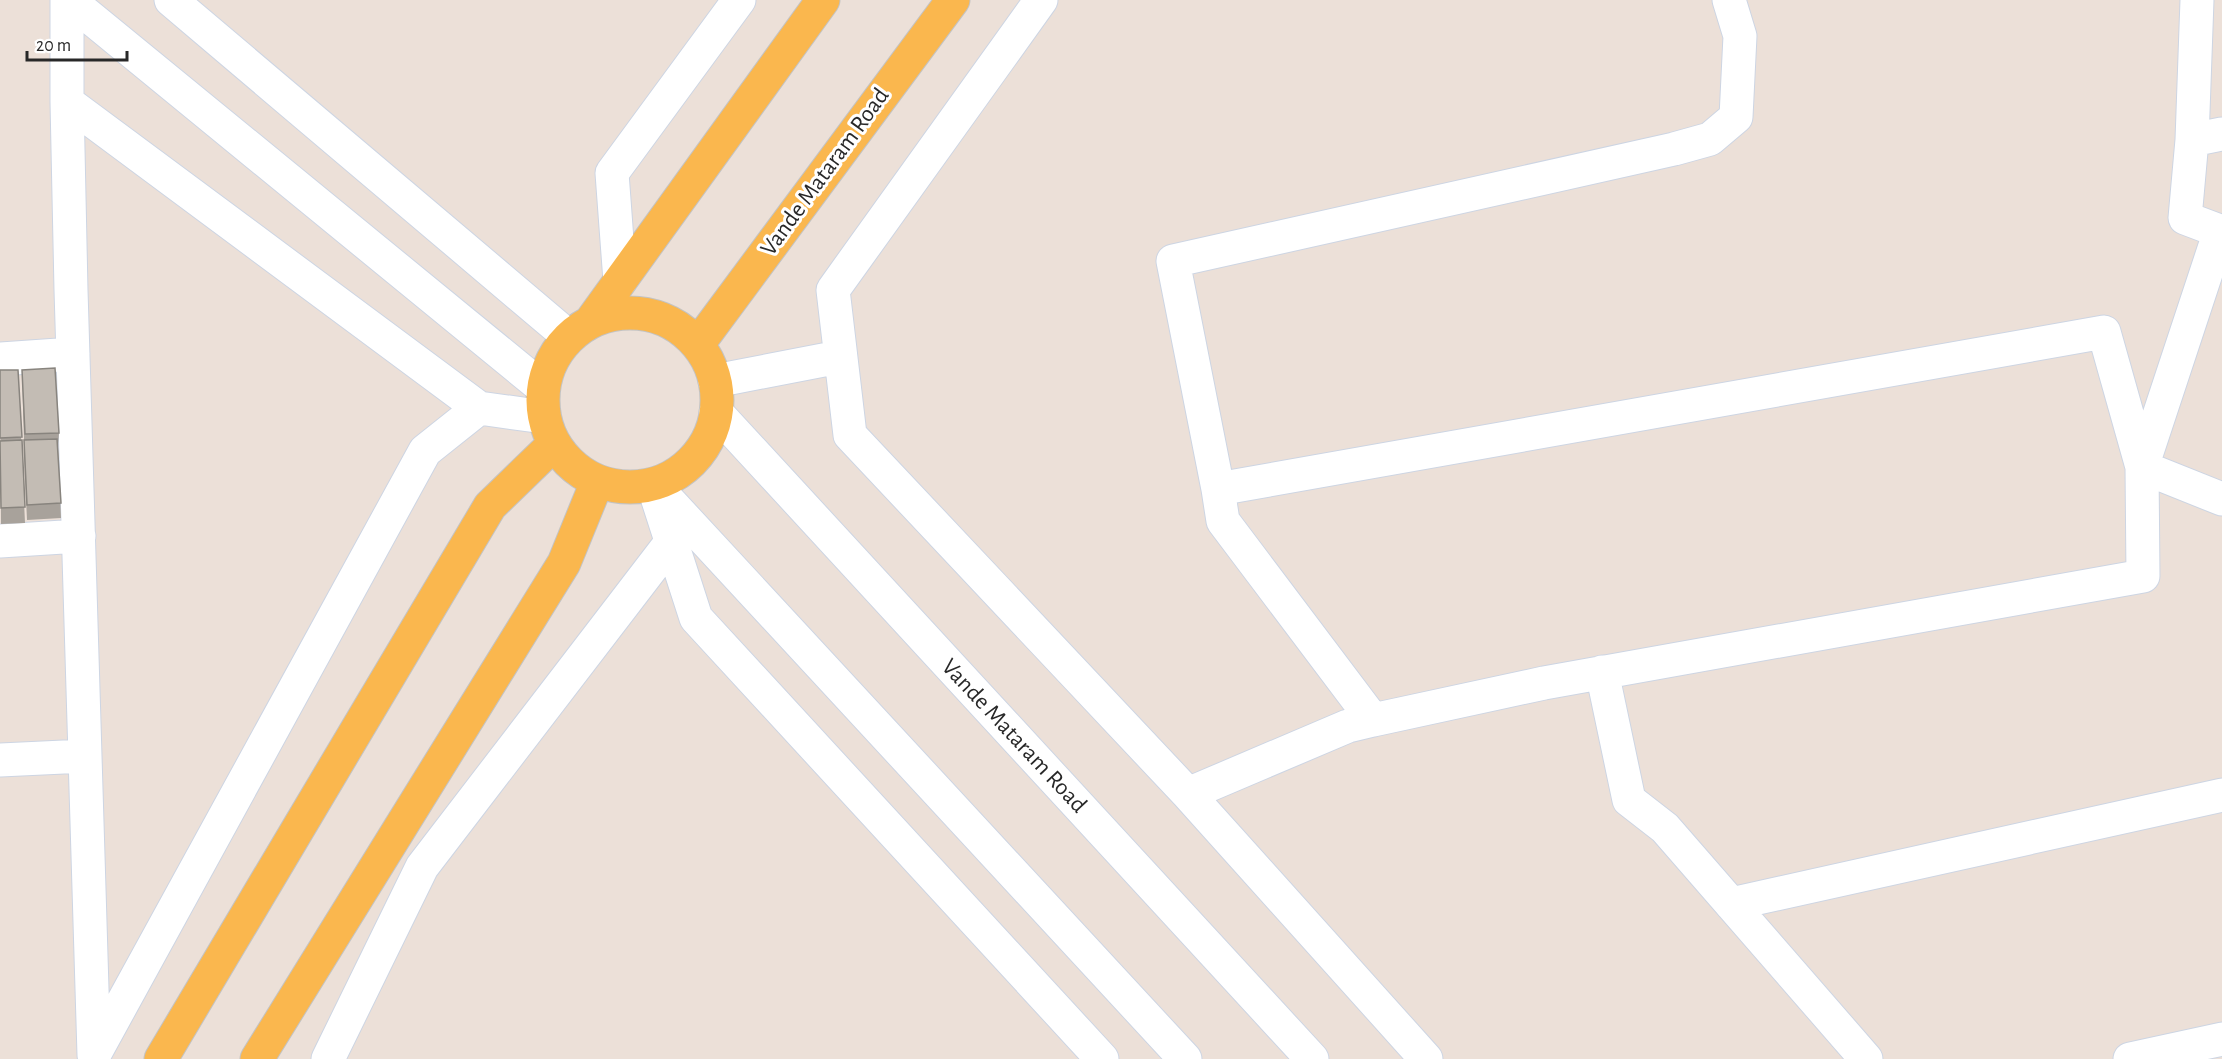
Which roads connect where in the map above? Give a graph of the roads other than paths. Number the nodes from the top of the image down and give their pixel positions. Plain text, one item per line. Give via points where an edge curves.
1 (68, 0) edge
2 (171, 0) edge
3 (739, 0) edge
4 (823, 0) edge
5 (952, 0) edge
6 (1041, 0) edge
7 (1729, 0) edge
8 (2197, 0) edge
9 (67, 102) junction
10 (2207, 137) edge
11 (2221, 232) edge
12 (620, 281) junction
13 (580, 328) junction
14 (698, 344) junction
15 (73, 354) junction
16 (839, 357) junction
17 (0, 359) edge
18 (716, 396) junction
19 (479, 408) junction
20 (547, 416) junction
21 (2142, 466) junction
22 (597, 482) junction
23 (654, 485) junction
24 (1218, 489) junction
25 (2222, 500) edge
26 (79, 536) junction
27 (0, 541) edge
28 (672, 541) junction
29 (1602, 672) junction
30 (1373, 720) junction
31 (85, 756) junction
32 (0, 760) edge
33 (1188, 794) junction
34 (2222, 795) edge
35 (1731, 904) junction
36 (2222, 1039) edge
37 (92, 1057) edge
38 (161, 1059) edge
39 (257, 1059) edge
40 (328, 1059) edge
41 (1102, 1059) edge
42 (1185, 1059) edge
43 (1312, 1059) edge
44 (1426, 1059) edge
45 (1866, 1059) edge
46 (2130, 1059) edge

1 - 9 street
1 - 20 street
2 - 13 street
3 - 12 street via 612,173
4 - 12 main road
5 - 14 main road, Vande Mataram Road
6 - 16 street via 833,290
7 - 24 street via 1740,36 1736,117 1710,139 1173,261
8 - 10 street
9 - 15 street
9 - 19 street
10 - 11 street via 2185,218
11 - 21 street
12 - 13 main road
13 - 14 main road via 621,312 649,314 676,325
13 - 20 main road via 551,360
14 - 18 main road via 713,369
15 - 17 street
15 - 26 street
16 - 18 street
16 - 33 street via 850,435
18 - 23 main road via 714,427 701,453 680,473
18 - 43 street, Vande Mataram Road
19 - 20 street
19 - 37 street via 425,451
20 - 22 main road via 573,467
20 - 38 main road
21 - 24 street via 2104,332
21 - 25 street
21 - 29 street via 2143,576
22 - 23 main road via 625,489
22 - 39 main road via 564,563
23 - 28 street
23 - 42 street
24 - 30 street via 1224,520
26 - 27 street
26 - 31 street
28 - 40 street via 422,867
28 - 41 street via 696,618
29 - 30 street
29 - 35 street via 1629,800 1665,828
30 - 33 street via 1348,726
31 - 32 street
31 - 37 street
33 - 44 street
34 - 35 street
35 - 45 street
36 - 46 street

